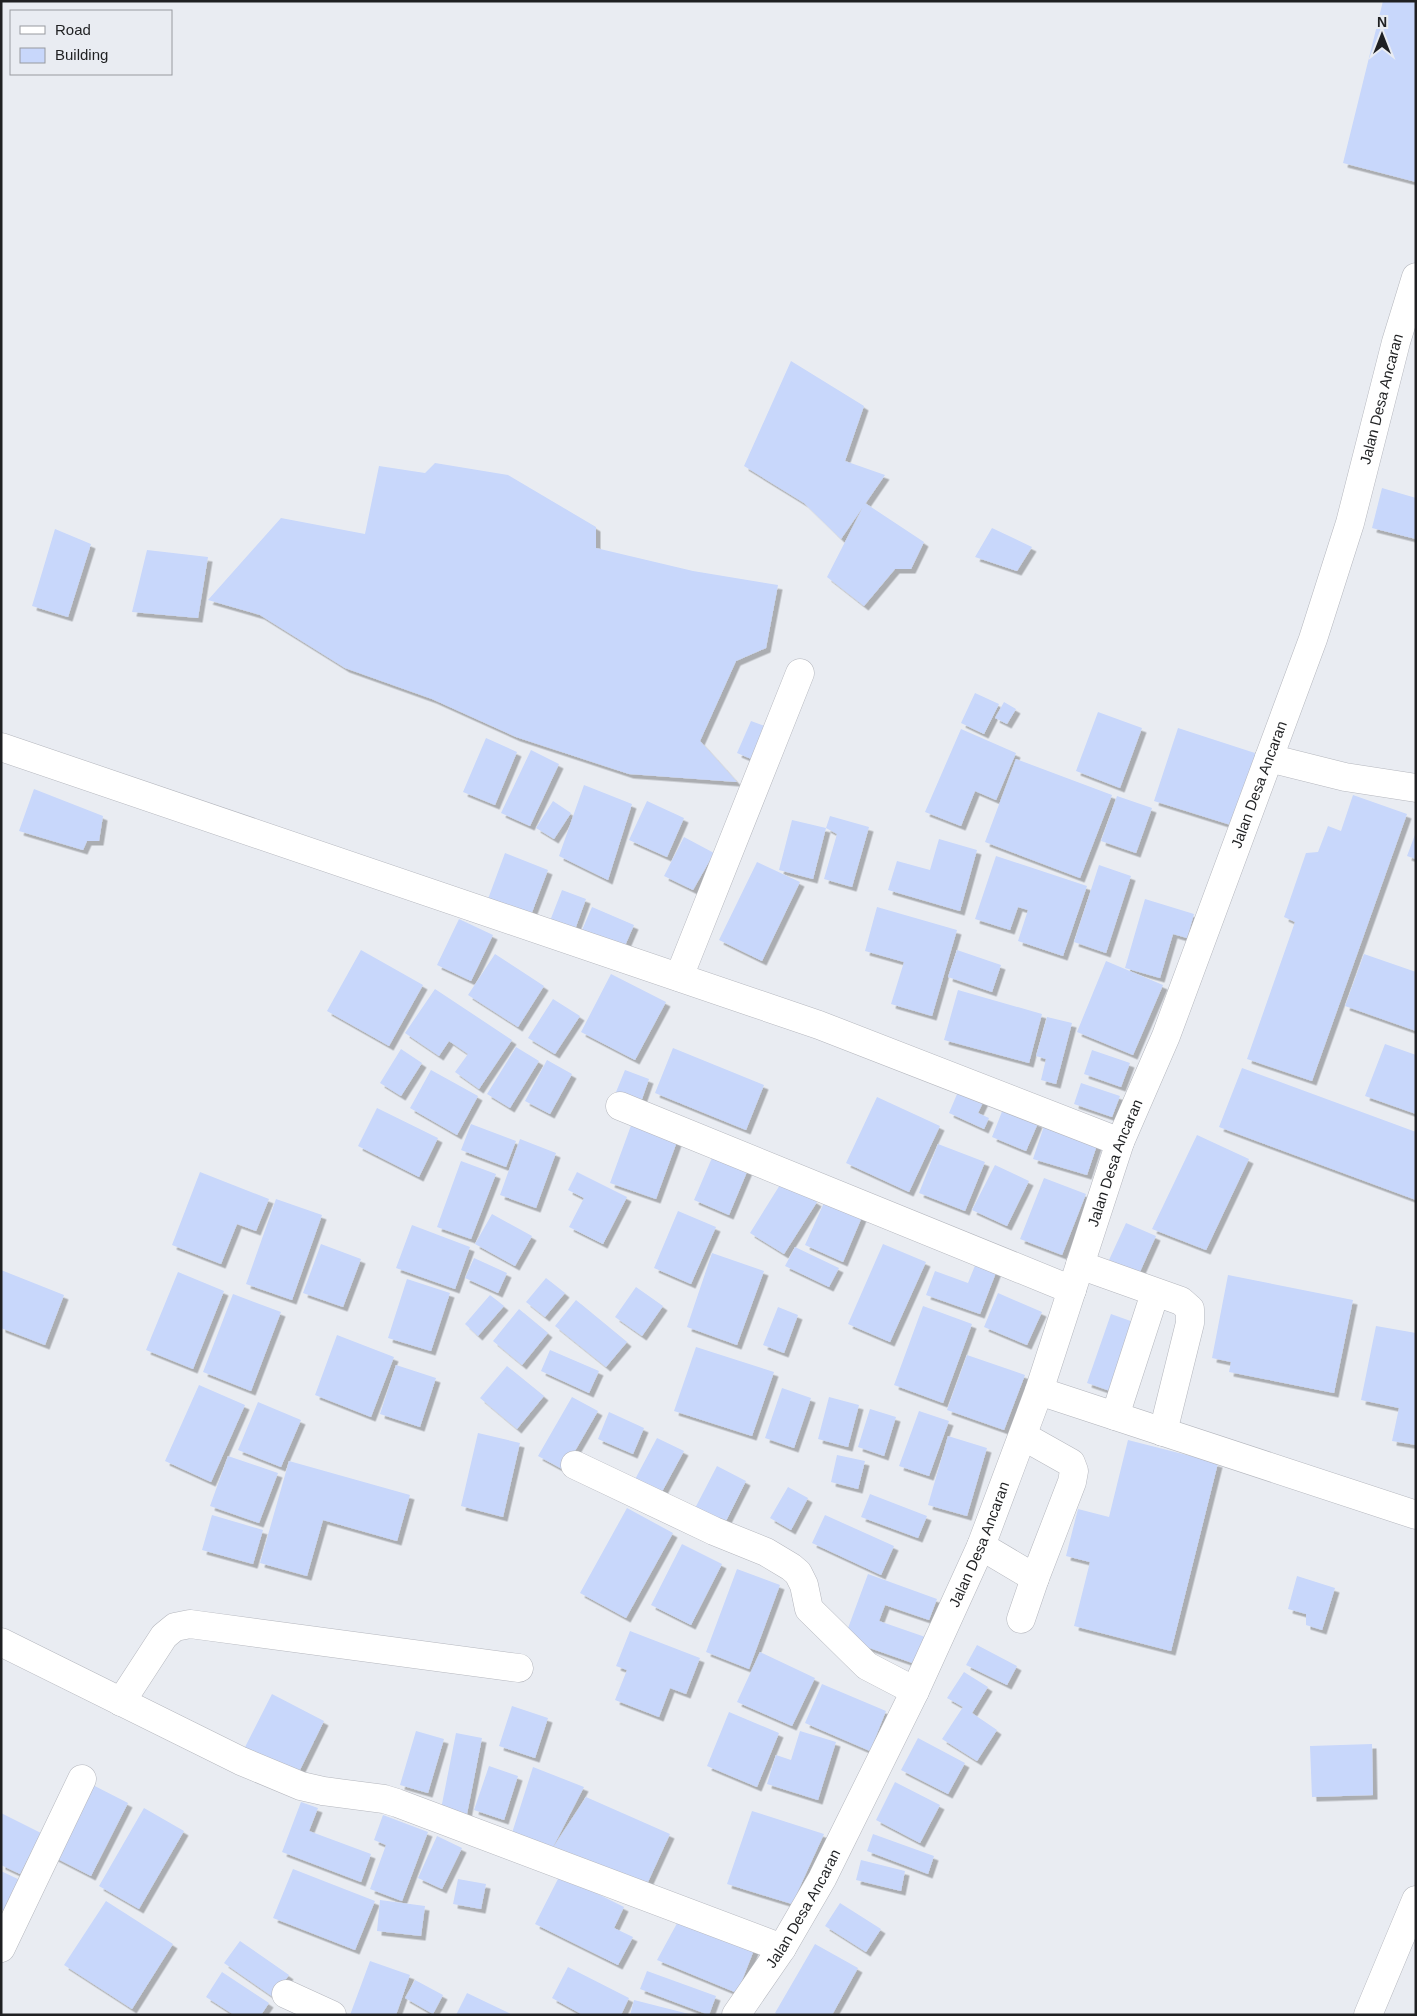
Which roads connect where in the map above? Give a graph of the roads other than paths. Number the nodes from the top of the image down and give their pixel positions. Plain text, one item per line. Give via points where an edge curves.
1 (1416, 277) edge
2 (800, 673) dead end
3 (1, 747) edge
4 (1268, 758) junction
5 (1416, 788) edge
6 (679, 977) junction
7 (620, 1106) dead end
8 (1120, 1142) junction
9 (1076, 1277) junction
10 (1155, 1293) junction
11 (1040, 1392) junction
12 (1115, 1416) junction
13 (1163, 1432) junction
14 (1023, 1436) junction
15 (575, 1465) dead end
16 (1416, 1515) edge
17 (981, 1546) junction
18 (1035, 1578) junction
19 (1021, 1619) dead end
20 (1, 1642) edge
21 (519, 1668) dead end
22 (915, 1691) junction
23 (121, 1702) junction
24 (82, 1779) dead end
25 (1416, 1900) edge
26 (1, 1948) edge
27 (782, 1948) junction
28 (286, 1994) dead end
29 (332, 2015) edge
30 (736, 2015) edge
31 (1368, 2015) edge

1 - 4 street, Jalan Desa Ancaran via 1350,523 1313,638
2 - 6 street
3 - 6 street
4 - 5 street via 1345,777
4 - 8 street, Jalan Desa Ancaran via 1166,1036
6 - 8 street via 819,1025
7 - 9 street
8 - 9 street, Jalan Desa Ancaran
9 - 10 street
9 - 11 street, Jalan Desa Ancaran
10 - 12 street
10 - 13 street via 1181,1301 1190,1310 1190,1323
11 - 12 street
11 - 14 street, Jalan Desa Ancaran
12 - 13 street
13 - 16 street
14 - 17 street, Jalan Desa Ancaran
14 - 18 street via 1070,1463 1074,1471
15 - 22 street via 766,1552 791,1567 804,1585 809,1609 867,1666
17 - 18 street
17 - 22 street, Jalan Desa Ancaran
18 - 19 street
20 - 23 street
21 - 23 street via 190,1624 175,1627 164,1636
22 - 27 street, Jalan Desa Ancaran via 822,1879
23 - 27 street via 241,1761 302,1786 390,1801
24 - 26 street
25 - 31 street
27 - 30 street, Jalan Desa Ancaran
28 - 29 street

